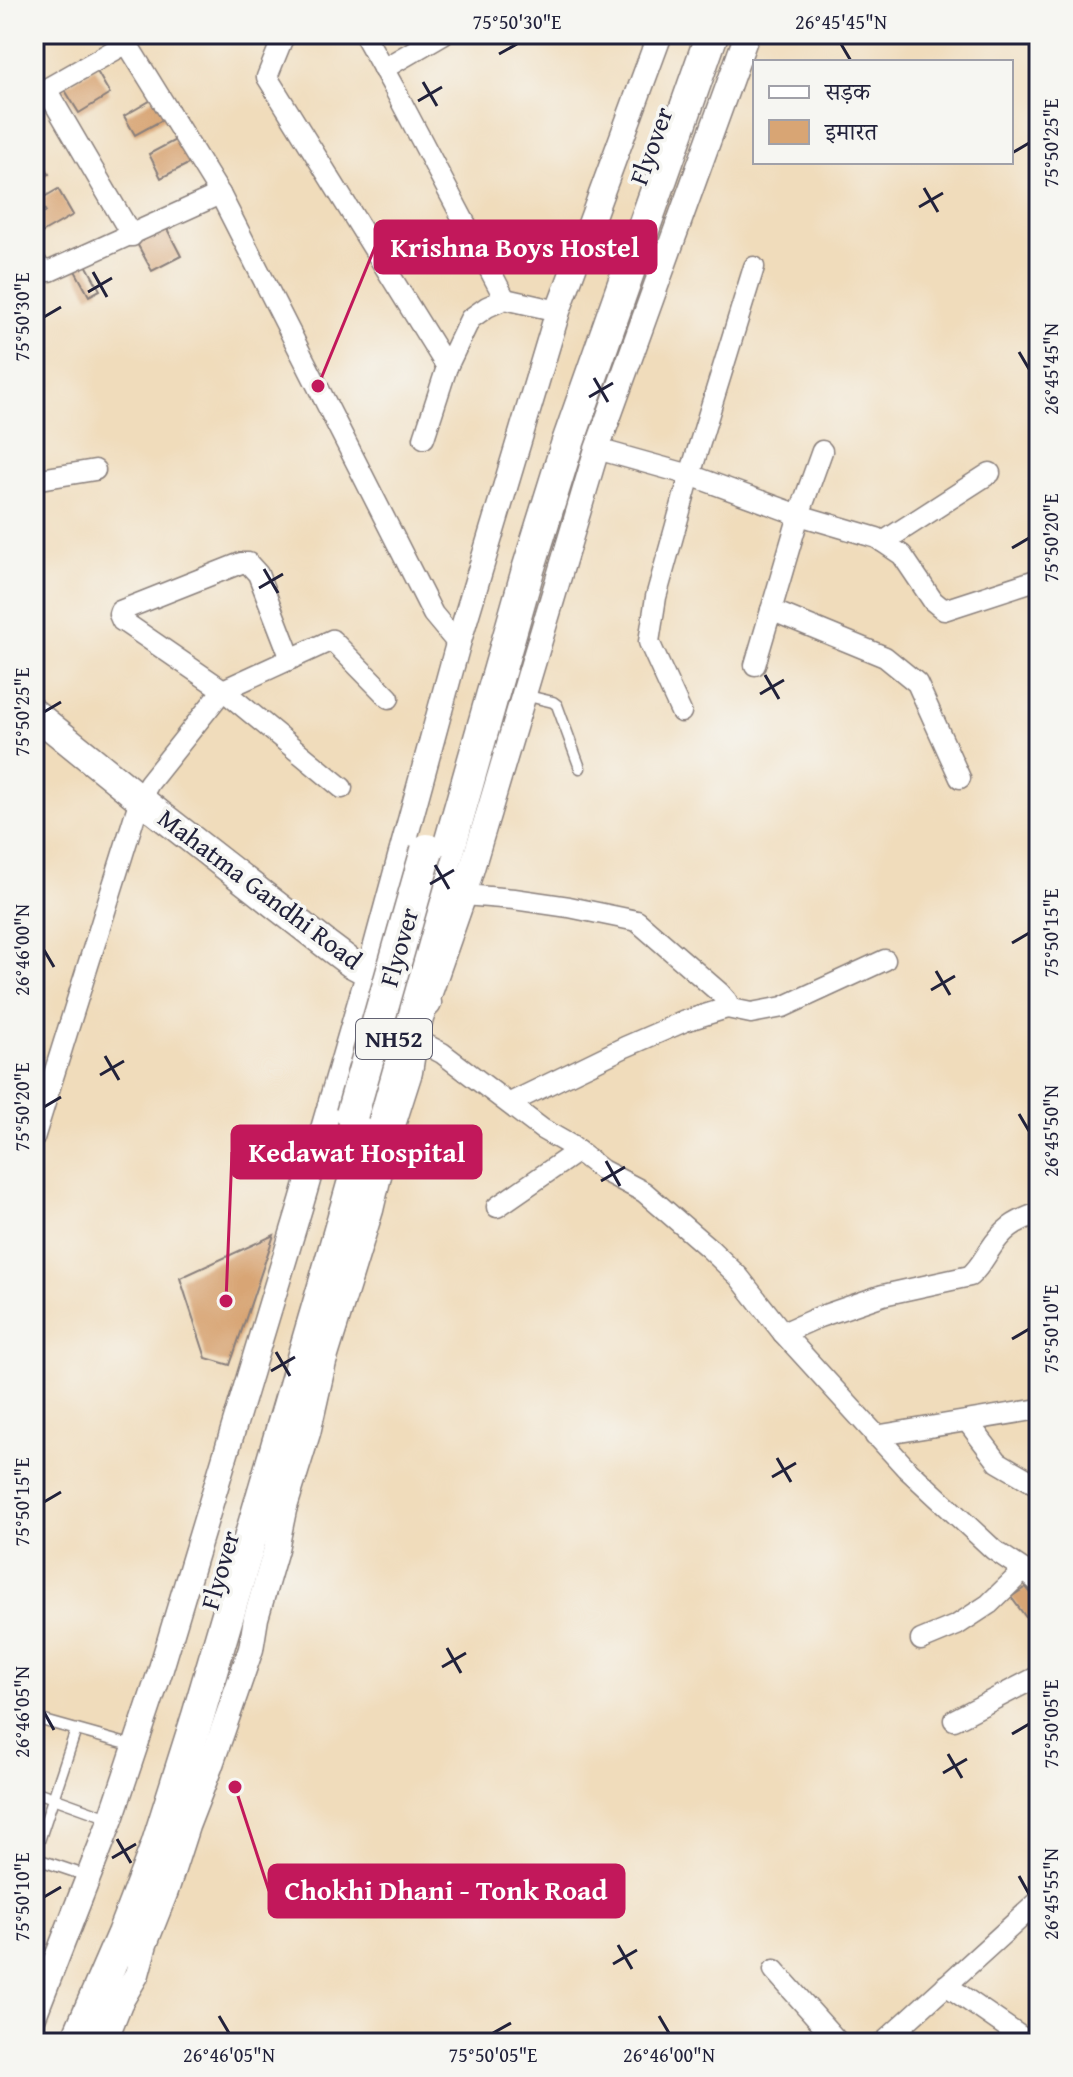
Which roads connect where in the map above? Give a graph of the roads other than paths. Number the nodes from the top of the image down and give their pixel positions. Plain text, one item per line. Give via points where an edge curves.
1 (287, 34) edge
2 (364, 34) edge
3 (443, 34) edge
4 (660, 34) edge
5 (691, 34) edge
6 (712, 34) edge
7 (747, 34) edge
8 (124, 38) edge
9 (383, 69) junction
10 (40, 92) edge
11 (220, 194) junction
12 (132, 236) junction
13 (34, 259) edge
14 (754, 267) dead end
15 (505, 299) junction
16 (558, 311) junction
17 (447, 367) junction
18 (424, 438) dead end
19 (597, 449) junction
20 (822, 451) dead end
21 (95, 470) dead end
22 (990, 473) dead end
23 (690, 475) junction
24 (34, 480) edge
25 (799, 515) junction
26 (883, 542) junction
27 (1039, 579) edge
28 (771, 610) junction
29 (458, 644) junction
30 (291, 659) junction
31 (755, 665) dead end
32 (223, 690) junction
33 (34, 691) edge
34 (524, 695) junction
35 (389, 698) dead end
36 (681, 712) dead end
37 (34, 713) edge
38 (580, 768) dead end
39 (960, 778) dead end
40 (342, 788) dead end
41 (144, 791) junction
42 (464, 895) junction
43 (885, 960) dead end
44 (369, 971) junction
45 (417, 998) junction
46 (727, 1008) junction
47 (415, 1039) junction
48 (510, 1103) junction
49 (34, 1138) edge
50 (578, 1151) junction
51 (497, 1207) dead end
52 (1039, 1213) edge
53 (783, 1333) junction
54 (1039, 1409) edge
55 (967, 1421) junction
56 (875, 1436) junction
57 (1039, 1486) edge
58 (1032, 1577) edge
59 (921, 1640) dead end
60 (1039, 1676) edge
61 (34, 1718) edge
62 (954, 1720) dead end
63 (76, 1730) junction
64 (134, 1746) junction
65 (34, 1791) edge
66 (53, 1798) junction
67 (111, 1819) junction
68 (34, 1857) edge
69 (89, 1877) junction
70 (1039, 1901) edge
71 (774, 1970) dead end
72 (946, 1985) junction
73 (34, 2016) edge
74 (53, 2043) edge
75 (76, 2043) edge
76 (104, 2043) edge
77 (839, 2043) edge
78 (883, 2043) edge
79 (1030, 2043) edge

1 - 17 street via 267,77
2 - 9 street
3 - 9 street
4 - 16 street
5 - 74 highway, Flyover / NH52, bridge via 543,455 141,1826
6 - 45 highway, NH52 via 528,570
7 - 19 street
8 - 10 street
8 - 11 street
9 - 15 street
10 - 12 street
11 - 12 street
11 - 29 street via 433,614
12 - 13 street via 50,271 40,269
14 - 23 street
15 - 16 street
15 - 17 street via 470,319
16 - 29 street
17 - 18 street
19 - 23 street
19 - 34 street
20 - 25 street
21 - 24 street
22 - 26 street
23 - 25 street
23 - 36 street via 649,642
25 - 26 street
25 - 28 street
26 - 27 street via 902,555 944,610
28 - 31 street
28 - 39 street via 885,657 917,683
29 - 44 street
30 - 32 street
30 - 32 street via 258,574 248,563 120,611 127,624
30 - 35 street via 332,640
32 - 40 street
32 - 41 street
33 - 41 main road, Mahatma Gandhi Road
34 - 38 lane via 557,705
34 - 42 street
37 - 41 main road, Mahatma Gandhi Road
41 - 44 main road, Mahatma Gandhi Road via 327,945
41 - 49 street
42 - 45 street
42 - 46 street via 637,921 720,993
43 - 46 street via 783,1007 751,1013
44 - 45 main road, Mahatma Gandhi Road
44 - 64 street
45 - 47 street
45 - 75 highway, NH52 via 157,1846
46 - 48 street via 625,1047
47 - 48 street
47 - 76 street via 410,1072 284,1510 251,1649 137,1974
48 - 50 street
50 - 51 street
50 - 53 street via 644,1192 710,1249
52 - 53 street via 1019,1219 1000,1235 970,1276 883,1295
53 - 56 street
54 - 55 street
55 - 56 street
55 - 57 street via 998,1462
56 - 58 street via 994,1550
58 - 59 street via 957,1625
60 - 62 street
61 - 63 lane
63 - 64 lane
63 - 66 lane
64 - 67 street
65 - 66 lane
66 - 67 lane
66 - 68 lane
67 - 69 street
68 - 69 lane
69 - 73 street
70 - 72 street
71 - 77 street
72 - 78 street
72 - 79 street

